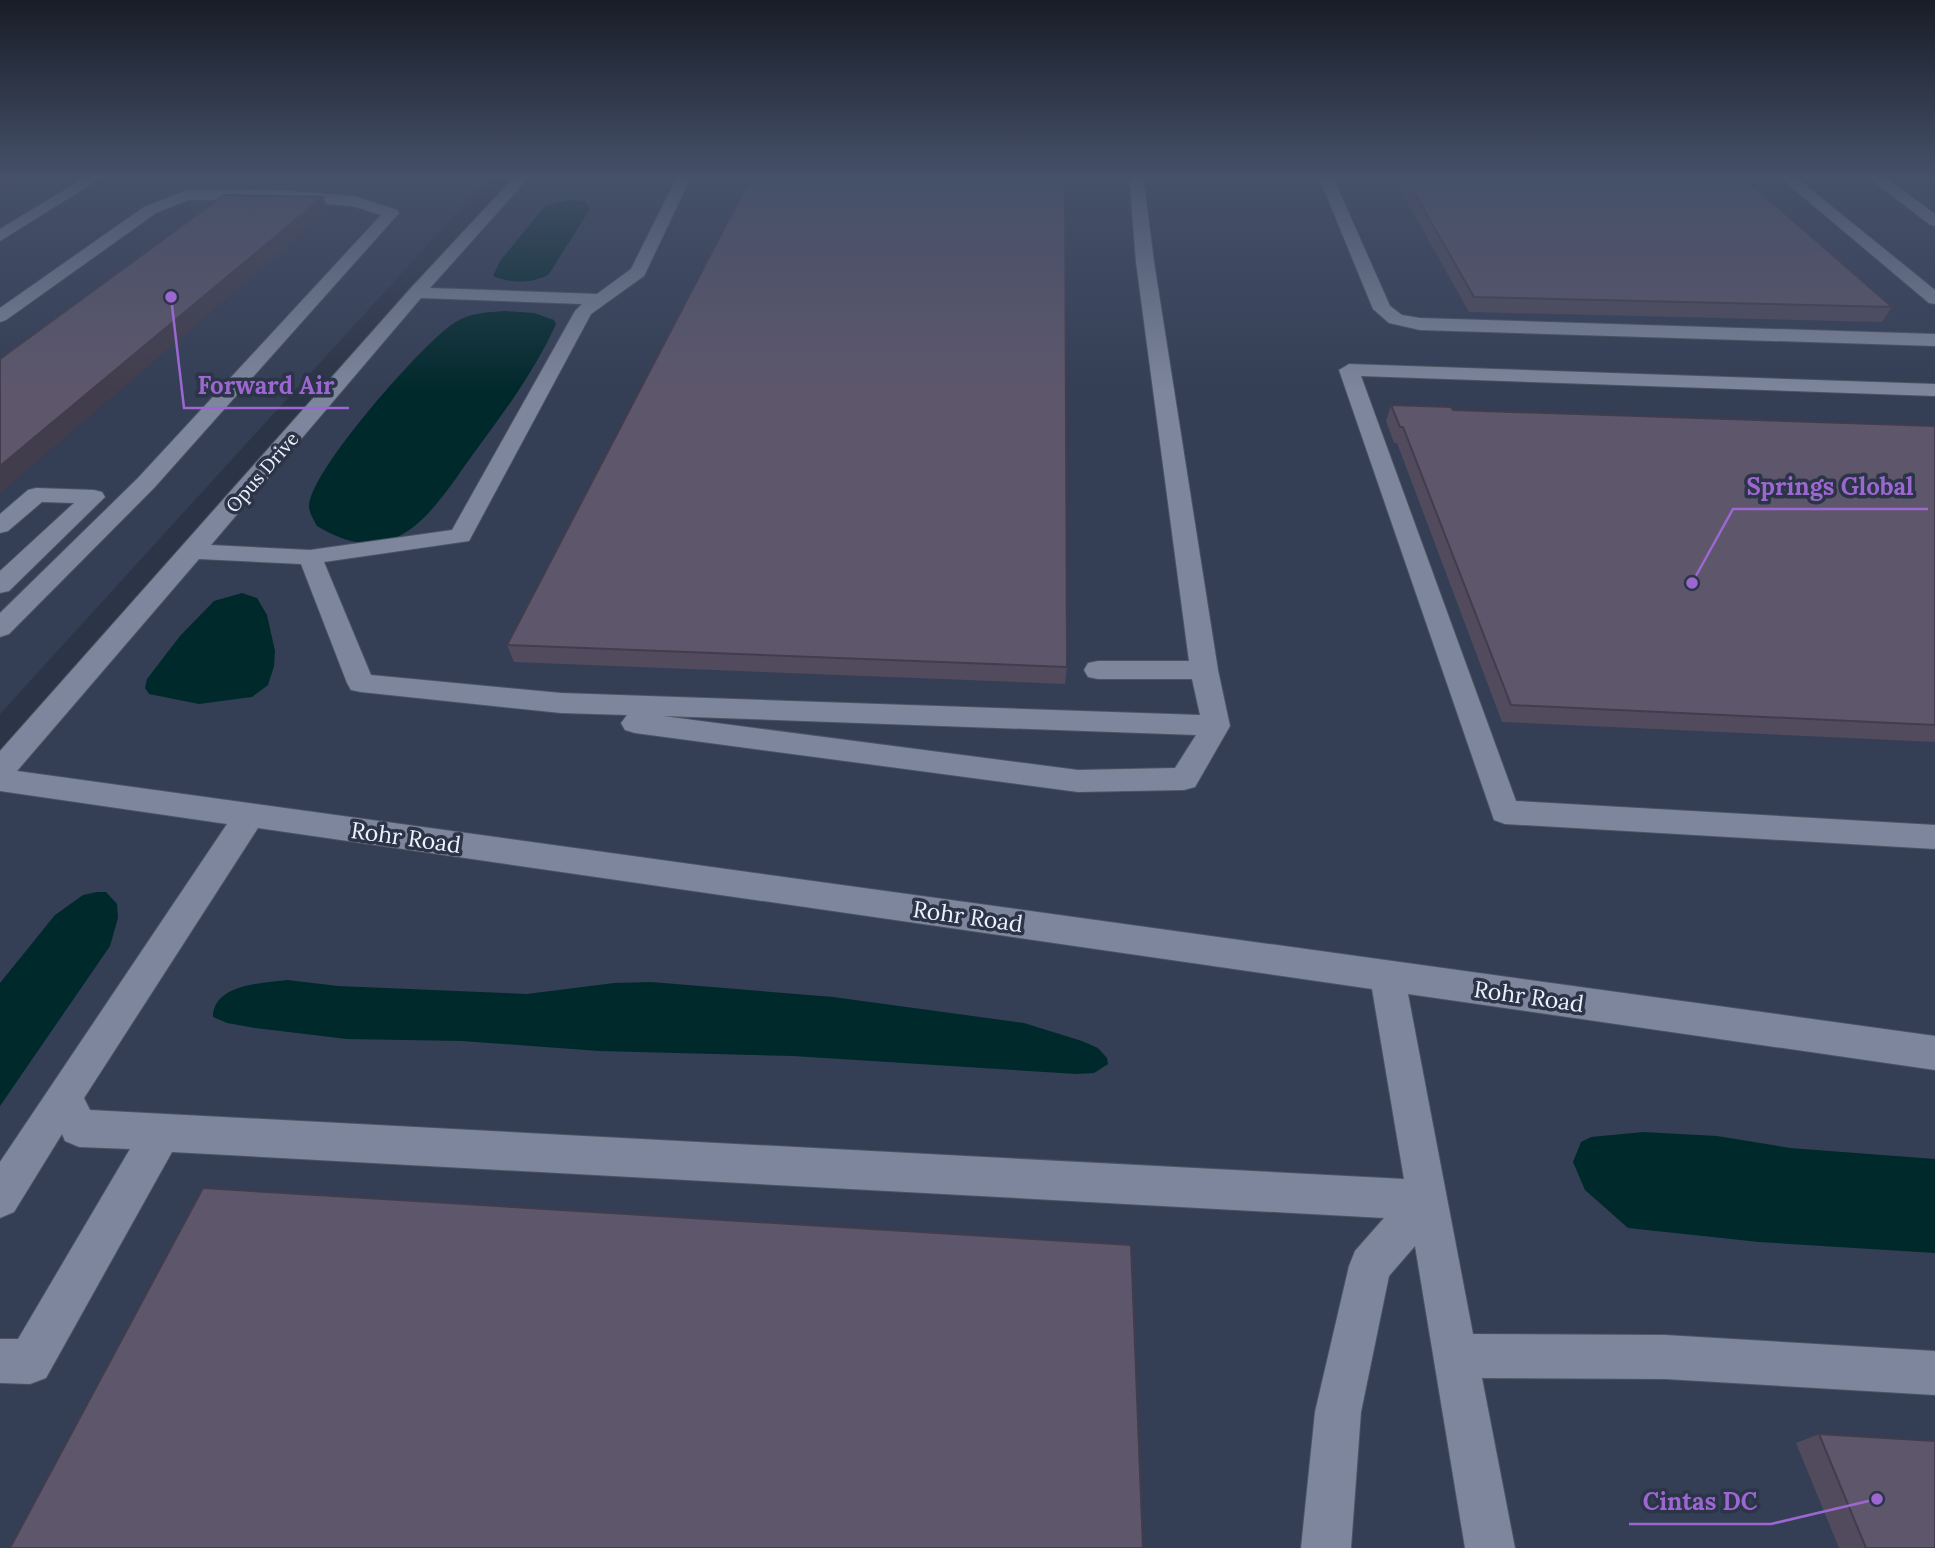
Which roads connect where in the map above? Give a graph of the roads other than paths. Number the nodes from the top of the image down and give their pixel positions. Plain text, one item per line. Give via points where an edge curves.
1 (96, 247) edge
2 (360, 247) edge
3 (458, 247) edge
4 (650, 247) edge
5 (1143, 247) edge
6 (1356, 247) edge
7 (1872, 247) edge
8 (416, 293) junction
9 (600, 299) junction
10 (1935, 299) edge
11 (0, 316) edge
12 (1935, 340) edge
13 (1935, 390) edge
14 (0, 526) edge
15 (194, 551) junction
16 (310, 557) junction
17 (0, 585) edge
18 (5, 618) edge
19 (1098, 670) dead end
20 (1204, 670) junction
21 (561, 703) junction
22 (1216, 726) junction
23 (0, 771) edge
24 (0, 780) edge
25 (250, 815) junction
26 (1935, 837) edge
27 (1387, 976) junction
28 (1935, 1052) edge
29 (63, 1097) junction
30 (162, 1133) junction
31 (0, 1198) edge
32 (1427, 1200) junction
33 (1454, 1356) junction
34 (0, 1361) edge
35 (1935, 1373) edge
36 (1326, 1548) edge
37 (1490, 1548) edge

1 - 11 street
2 - 18 street via 146,482
3 - 8 street, Opus Drive
4 - 9 street via 638,272
5 - 20 street
6 - 12 street via 1382,309 1396,319 1420,324
7 - 10 street
8 - 9 street
8 - 15 street, Opus Drive
9 - 16 street via 584,311 461,536
13 - 26 street via 1349,370 1505,812
14 - 17 street via 36,495 94,497
15 - 16 street
15 - 23 street, Opus Drive
16 - 21 street via 361,683
19 - 20 street
20 - 22 street
21 - 22 street
21 - 22 street via 621,722 1078,781 1184,779
24 - 25 street, Rohr Road
25 - 27 street, Rohr Road
25 - 29 street
27 - 28 street, Rohr Road
27 - 32 street
29 - 30 street via 79,1128
29 - 31 street
30 - 32 street
30 - 34 street via 30,1362
32 - 33 street
32 - 36 street via 1370,1266 1338,1412
33 - 35 street via 1665,1357
33 - 37 street

